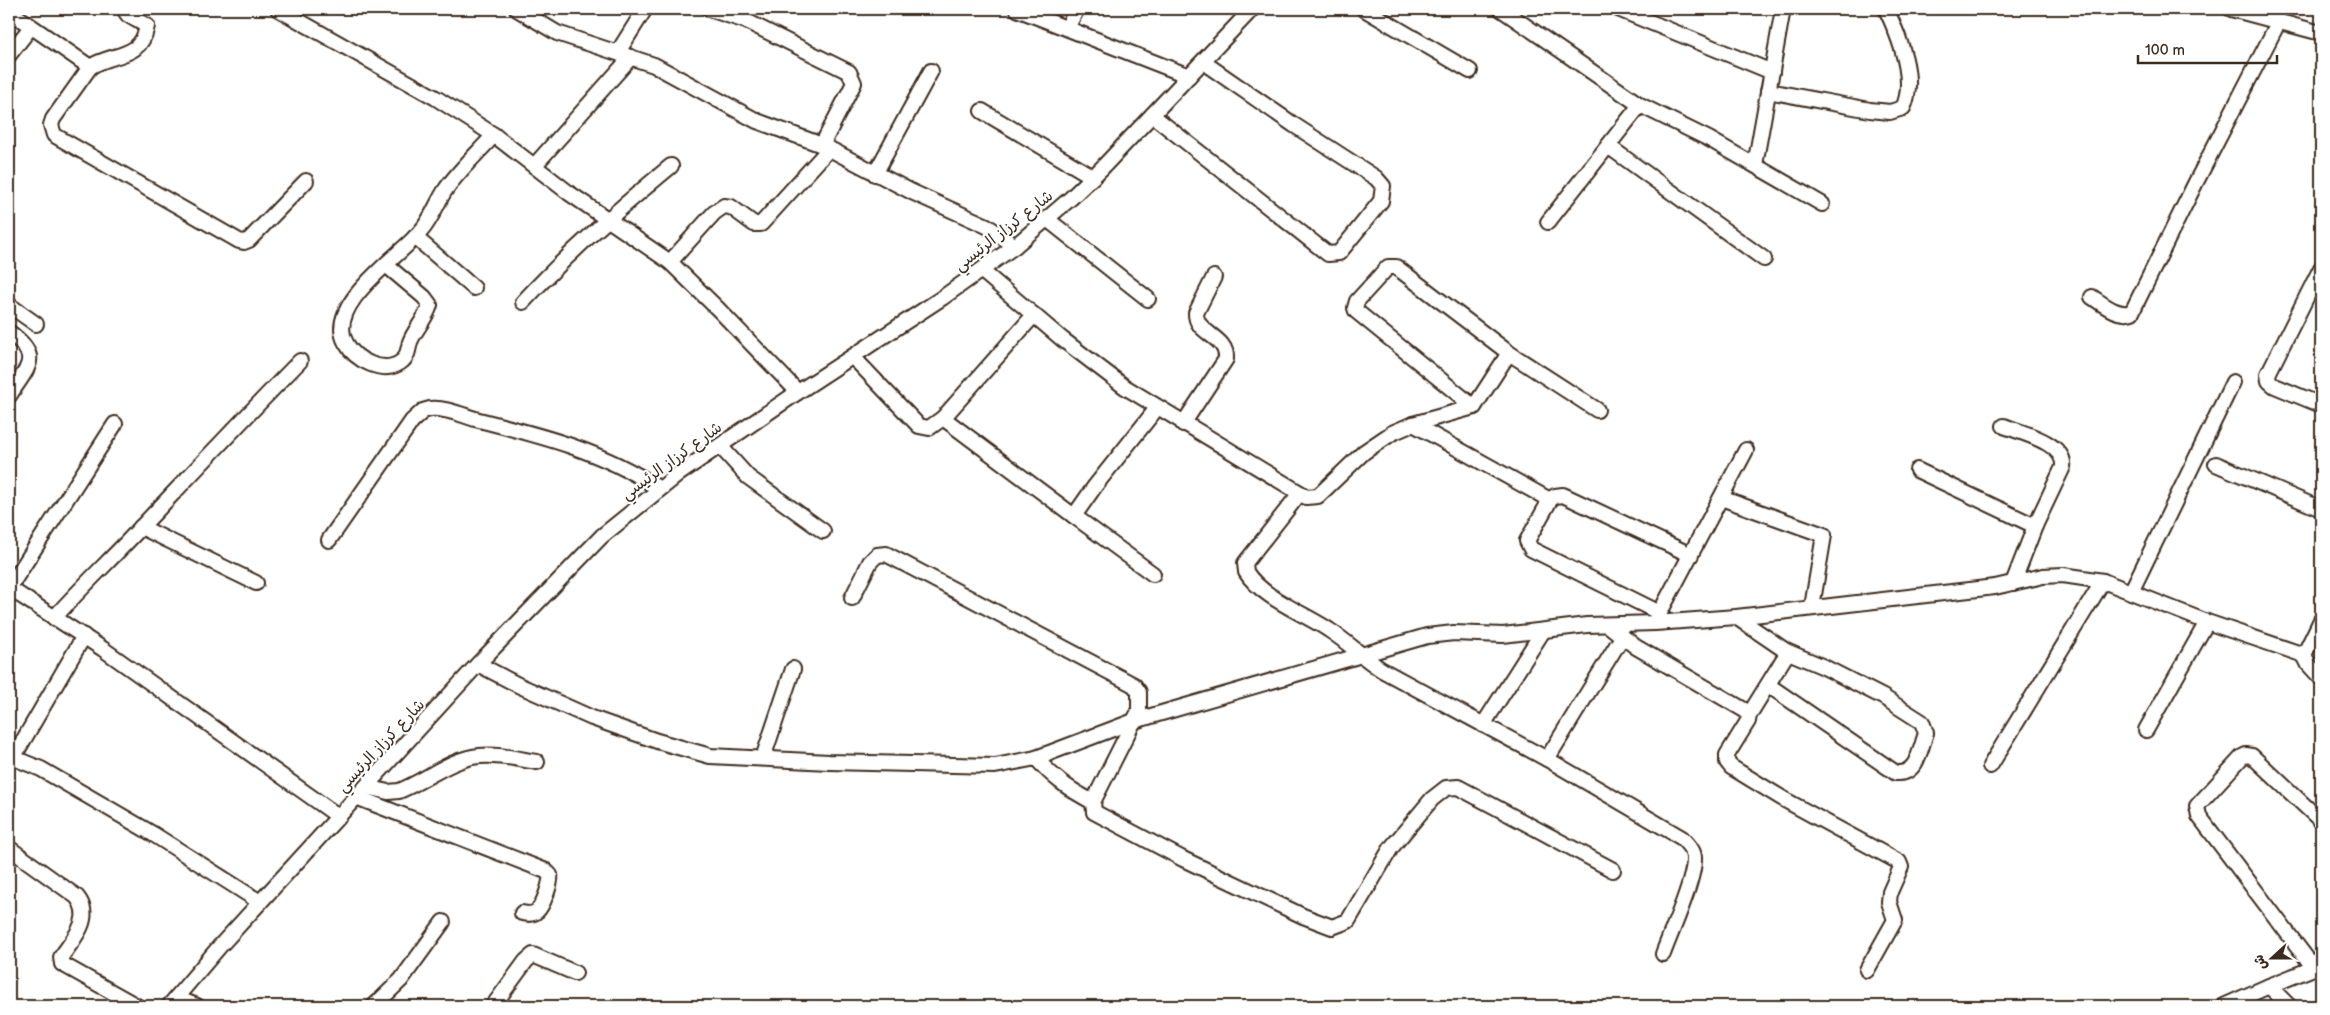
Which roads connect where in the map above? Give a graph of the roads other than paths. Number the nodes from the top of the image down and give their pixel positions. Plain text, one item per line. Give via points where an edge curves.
1 (124, 9) edge
2 (278, 9) edge
3 (517, 9) edge
4 (645, 9) edge
5 (709, 9) edge
6 (1017, 9) edge
7 (1077, 9) edge
8 (1252, 9) edge
9 (1364, 9) edge
10 (1502, 9) edge
11 (1618, 9) edge
12 (1783, 9) edge
13 (1886, 9) edge
14 (2230, 9) edge
15 (9, 11) edge
16 (2278, 21) junction
17 (31, 27) junction
18 (1067, 28) junction
19 (2321, 33) edge
20 (624, 54) junction
21 (9, 55) edge
22 (1203, 62) junction
23 (90, 67) junction
24 (931, 71) dead end
25 (1470, 72) dead end
26 (1772, 72) junction
27 (1189, 76) junction
28 (1768, 91) junction
29 (1640, 105) junction
30 (982, 111) dead end
31 (1152, 114) junction
32 (494, 135) junction
33 (1608, 146) junction
34 (826, 147) junction
35 (535, 165) junction
36 (1756, 165) junction
37 (671, 166) dead end
38 (876, 174) junction
39 (1093, 177) junction
40 (306, 181) dead end
41 (1822, 204) dead end
42 (607, 218) junction
43 (1047, 219) junction
44 (1548, 222) dead end
45 (415, 237) junction
46 (1015, 246) junction
47 (1764, 259) dead end
48 (670, 262) junction
49 (386, 265) junction
50 (2321, 268) edge
51 (982, 270) junction
52 (1214, 277) dead end
53 (474, 288) dead end
54 (2092, 297) dead end
55 (1148, 299) dead end
56 (523, 302) dead end
57 (9, 305) edge
58 (1034, 315) junction
59 (36, 324) dead end
60 (9, 332) edge
61 (1509, 354) junction
62 (853, 356) junction
63 (300, 361) dead end
64 (2233, 382) dead end
65 (798, 392) junction
66 (9, 396) edge
67 (2321, 405) edge
68 (1474, 407) junction
69 (1157, 408) junction
70 (1597, 410) dead end
71 (943, 418) junction
72 (116, 424) dead end
73 (1183, 424) junction
74 (1413, 424) junction
75 (2004, 426) dead end
76 (720, 446) junction
77 (1746, 450) dead end
78 (2216, 464) dead end
79 (1917, 470) dead end
80 (658, 488) junction
81 (1300, 493) junction
82 (1721, 498) junction
83 (1550, 500) junction
84 (2321, 509) edge
85 (1074, 516) junction
86 (2035, 526) junction
87 (141, 527) junction
88 (823, 531) dead end
89 (329, 540) dead end
90 (1691, 554) junction
91 (1153, 574) dead end
92 (2103, 581) junction
93 (256, 583) dead end
94 (2013, 583) junction
95 (2131, 592) junction
96 (852, 598) dead end
97 (1812, 607) junction
98 (1736, 617) junction
99 (54, 618) junction
100 (1657, 618) junction
101 (2321, 620) edge
102 (2207, 622) junction
103 (1608, 625) junction
104 (1543, 631) junction
105 (84, 636) junction
106 (1622, 637) junction
107 (1786, 651) junction
108 (1359, 655) junction
109 (2304, 655) junction
110 (478, 664) junction
111 (793, 669) dead end
112 (2321, 678) edge
113 (1768, 685) junction
114 (1749, 715) junction
115 (1134, 721) junction
116 (1483, 725) junction
117 (2146, 730) dead end
118 (11, 757) edge
119 (763, 758) junction
120 (1036, 758) junction
121 (1547, 759) junction
122 (537, 762) dead end
123 (1990, 766) dead end
124 (366, 786) junction
125 (356, 797) junction
126 (1093, 802) junction
127 (338, 816) junction
128 (2321, 821) edge
129 (9, 848) edge
130 (1614, 870) dead end
131 (260, 902) junction
132 (522, 913) dead end
133 (443, 922) dead end
134 (1663, 954) dead end
135 (2318, 966) edge
136 (1867, 970) dead end
137 (575, 973) dead end
138 (2269, 986) junction
139 (172, 1002) edge
140 (137, 1006) edge
141 (197, 1006) edge
142 (374, 1006) edge
143 (493, 1006) edge
144 (2224, 1006) edge
145 (2289, 1006) edge

1 - 23 street via 147,26 137,47 128,54
2 - 32 street
3 - 20 street via 557,33
4 - 20 street
5 - 34 street via 746,21 849,72 854,83
6 - 18 street
7 - 18 street
8 - 22 street, شارع كرزاز الرئيسي
9 - 25 street
10 - 29 street
11 - 26 street
12 - 26 street
13 - 28 street via 1906,70 1908,98 1903,108 1890,112 1870,110
14 - 16 street
15 - 17 street
16 - 19 street
16 - 54 street via 2132,312 2125,315
17 - 21 street
17 - 23 street
18 - 27 street
20 - 34 street via 654,64 757,120
20 - 35 street
22 - 27 street, شارع كرزاز الرئيسي
22 - 31 street via 1384,186 1381,201 1338,253 1328,254
23 - 40 street via 53,119 54,135 239,241 249,240
24 - 38 street
26 - 28 street
27 - 31 street, شارع كرزاز الرئيسي
28 - 36 street
29 - 33 street
29 - 36 street
30 - 39 street
31 - 39 street, شارع كرزاز الرئيسي
32 - 35 street
32 - 45 street via 454,178
33 - 44 street
33 - 47 street
34 - 38 street
34 - 48 street via 761,224 754,224 731,207 724,206
35 - 42 street
36 - 41 street
37 - 42 street
38 - 46 street via 987,226
39 - 43 street, شارع كرزاز الرئيسي
42 - 48 street
42 - 56 street
43 - 46 street, شارع كرزاز الرئيسي
43 - 55 street
45 - 49 street
45 - 53 street
46 - 51 street, شارع كرزاز الرئيسي
48 - 65 street
49 - 49 street via 430,305 411,340 407,356 395,365 387,366 362,360 350,350 341,327 349,305
50 - 67 street via 2268,374 2269,382 2274,386
51 - 58 street
51 - 62 street, شارع كرزاز الرئيسي
52 - 73 street via 1195,318 1222,344 1226,359
57 - 59 street
58 - 69 street via 1125,387
58 - 71 street
60 - 66 street via 24,343 30,356
61 - 68 street
61 - 68 street via 1392,266 1357,301 1356,311
61 - 70 street
62 - 65 street, شارع كرزاز الرئيسي
62 - 71 street via 919,426 929,428
63 - 87 street
64 - 95 street
65 - 76 street, شارع كرزاز الرئيسي
68 - 74 street
69 - 73 street
69 - 85 street
71 - 85 street
72 - 99 street via 9,588
73 - 81 street
74 - 81 street via 1392,433 1364,452 1318,496 1306,497
74 - 83 street
75 - 86 street via 2050,445 2064,460
76 - 80 street, شارع كرزاز الرئيسي
76 - 88 street via 748,477
77 - 82 street
78 - 84 street
79 - 86 street
80 - 89 street via 588,452 502,425 430,409 412,421
80 - 110 street, شارع كرزاز الرئيسي via 572,564
81 - 108 street via 1245,563 1246,572 1254,583 1329,630
82 - 90 street
82 - 97 street via 1824,535
83 - 90 street via 1564,495
83 - 100 street via 1528,541 1530,548
85 - 91 street
86 - 94 street
87 - 93 street
87 - 99 street via 80,587
90 - 100 street
92 - 94 street via 2063,575
92 - 95 street
92 - 123 street
94 - 97 street
95 - 102 street
96 - 115 street via 870,562 877,555 892,556 1134,685 1141,702
97 - 98 street
98 - 100 street
98 - 107 street
99 - 105 street
100 - 103 street
101 - 109 street
102 - 109 street
102 - 117 street
103 - 104 street
103 - 106 street
104 - 108 street via 1503,635 1441,634
104 - 116 street
105 - 118 street
105 - 127 street
106 - 114 street
106 - 121 street
107 - 113 street
107 - 113 street via 1883,697 1922,722 1926,734 1911,770 1905,774 1896,773
108 - 115 street
108 - 116 street
109 - 112 street
110 - 119 street via 563,705 657,742 710,756
110 - 124 street, شارع كرزاز الرئيسي
111 - 119 street
113 - 114 street
114 - 136 street via 1727,755 1731,767 1899,862 1901,867 1889,902 1895,920
115 - 120 street
115 - 126 street
116 - 121 street
118 - 131 street via 41,769 153,834
119 - 120 street via 995,766
120 - 126 street via 1068,789
121 - 134 street via 1682,838 1692,849 1692,872
122 - 124 street via 498,755 479,756 463,760 399,791 388,792
124 - 125 street, شارع كرزاز الرئيسي
125 - 127 street, شارع كرزاز الرئيسي
125 - 132 street via 546,871 551,881 538,911
126 - 130 street via 1096,814 1277,904 1332,927 1348,921 1391,848 1432,799 1446,788 1458,787
127 - 131 street, شارع كرزاز الرئيسي
128 - 135 street via 2252,756 2246,755 2197,806 2199,816
129 - 140 street via 84,905 83,920 61,957 62,964
131 - 139 street, شارع كرزاز الرئيسي
133 - 142 street via 401,980
135 - 138 street
137 - 143 street via 533,955
138 - 144 street
138 - 145 street
139 - 141 street

